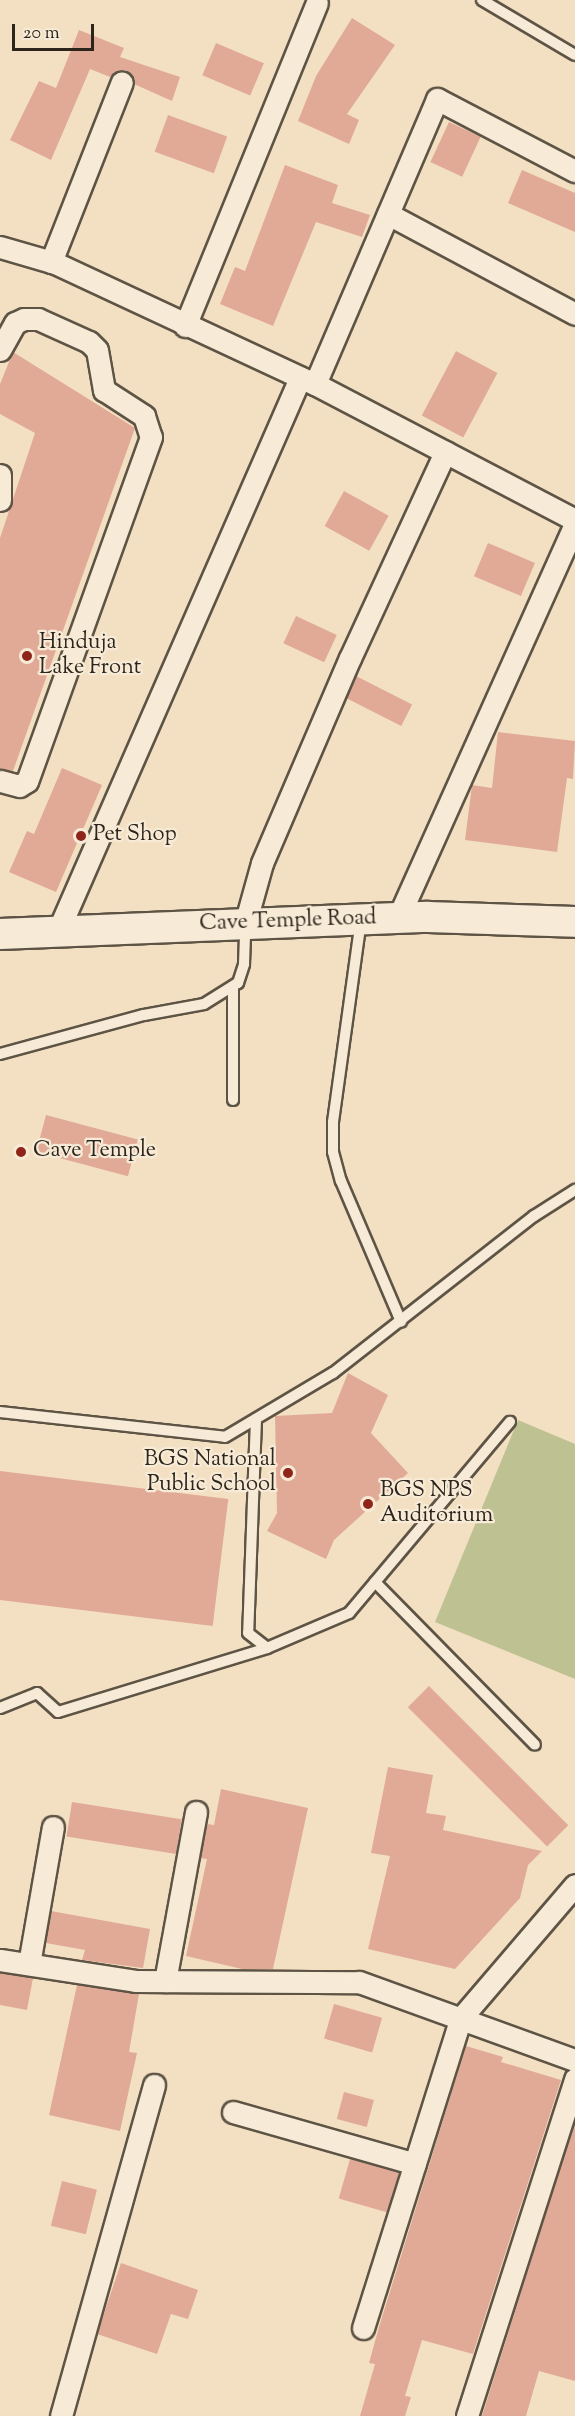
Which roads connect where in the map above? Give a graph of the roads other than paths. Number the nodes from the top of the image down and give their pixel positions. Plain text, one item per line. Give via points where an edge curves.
1 (482, 0) edge
2 (317, 3) dead end
3 (575, 55) edge
4 (122, 82) dead end
5 (575, 171) edge
6 (388, 214) junction
7 (0, 247) edge
8 (51, 262) junction
9 (575, 314) edge
10 (185, 326) junction
11 (0, 350) edge
12 (308, 381) junction
13 (445, 452) junction
14 (0, 475) edge
15 (0, 500) edge
16 (575, 522) edge
17 (0, 781) edge
18 (398, 918) junction
19 (361, 920) junction
20 (575, 922) edge
21 (245, 924) junction
22 (58, 931) junction
23 (0, 934) edge
24 (233, 987) junction
25 (0, 1054) edge
26 (233, 1100) dead end
27 (575, 1190) edge
28 (401, 1322) junction
29 (0, 1412) edge
30 (256, 1419) junction
31 (510, 1422) dead end
32 (375, 1582) junction
33 (267, 1648) junction
34 (0, 1708) edge
35 (535, 1745) dead end
36 (196, 1812) dead end
37 (53, 1827) dead end
38 (575, 1885) edge
39 (0, 1960) edge
40 (29, 1964) junction
41 (165, 1981) junction
42 (461, 2018) junction
43 (575, 2060) edge
44 (575, 2079) edge
45 (154, 2085) dead end
46 (233, 2112) dead end
47 (415, 2164) junction
48 (363, 2328) dead end
49 (61, 2416) edge
50 (467, 2416) edge

1 - 3 lane
2 - 10 street
4 - 8 street
5 - 6 street via 437,99
6 - 9 street
6 - 12 street
7 - 8 street
8 - 10 street
10 - 12 street
11 - 17 street via 15,323 24,319 38,320 89,342 97,350 104,390 144,416 151,437 27,781 19,786
12 - 13 street
12 - 22 street
13 - 16 street
13 - 21 street via 262,863
14 - 15 street
16 - 18 street
18 - 19 main road, Cave Temple Road
18 - 20 main road, Cave Temple Road
19 - 21 main road, Cave Temple Road
19 - 28 lane via 333,1122 333,1152 341,1181
21 - 22 main road, Cave Temple Road
21 - 24 lane via 244,964
22 - 23 main road, Cave Temple Road
24 - 25 lane via 204,1004 144,1015
24 - 26 lane
27 - 28 lane via 501,1242
28 - 30 lane via 333,1373
29 - 30 lane via 225,1437
30 - 33 lane via 248,1633
31 - 32 lane
32 - 33 lane via 349,1614
32 - 35 lane
33 - 34 lane via 58,1712 37,1693
36 - 41 street
37 - 40 street
38 - 42 street
39 - 40 street
40 - 41 street via 135,1981
41 - 42 street via 359,1982
42 - 43 street
42 - 47 street
44 - 50 street
45 - 49 street
46 - 47 street
47 - 48 street

